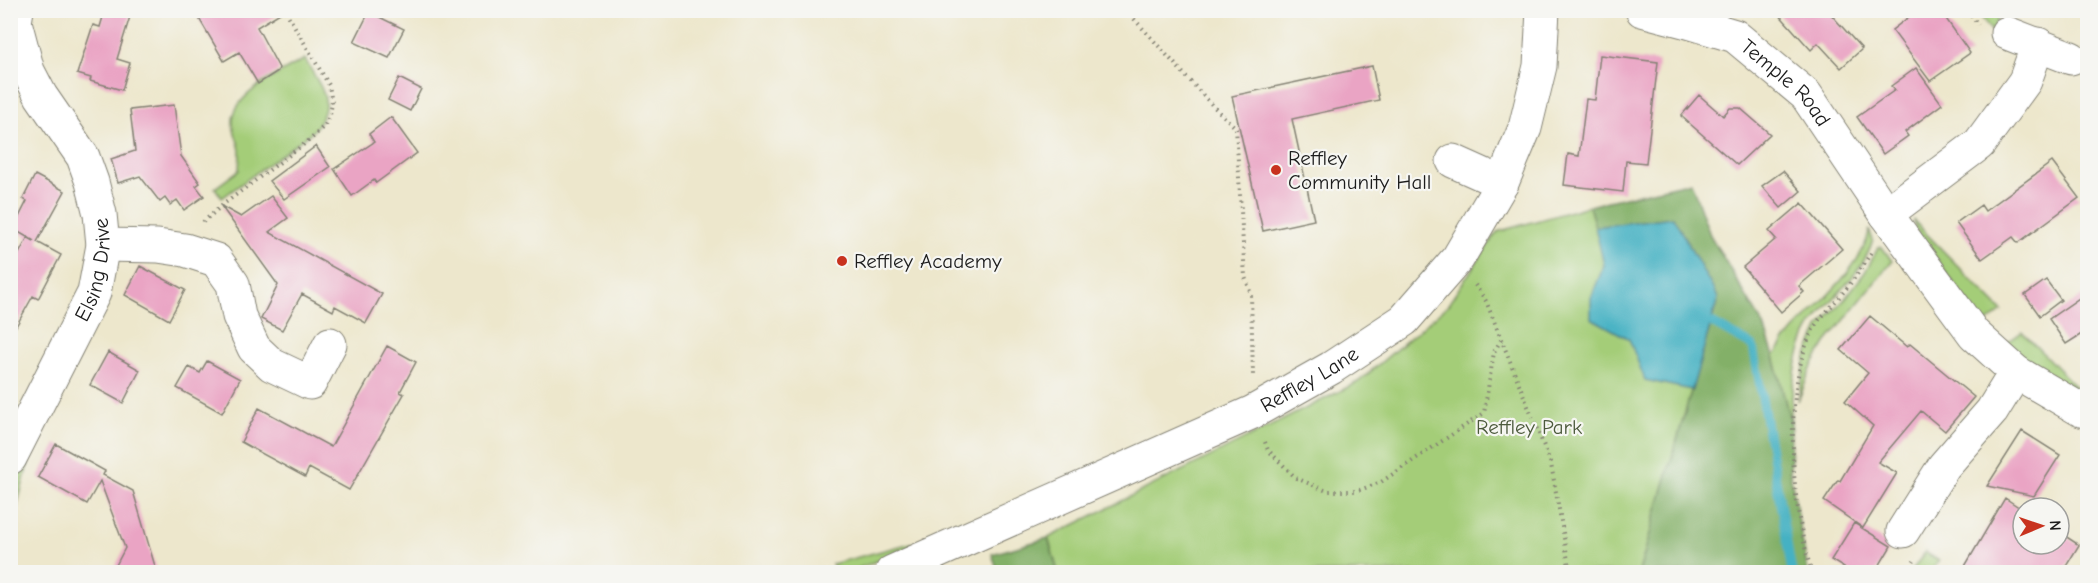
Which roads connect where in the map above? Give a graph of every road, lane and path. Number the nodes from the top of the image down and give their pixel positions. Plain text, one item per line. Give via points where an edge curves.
1 (17, 10) edge
2 (285, 10) edge
3 (1126, 10) edge
4 (1543, 10) edge
5 (1642, 10) edge
6 (2007, 33) dead end
7 (2038, 44) junction
8 (2071, 57) dead end
9 (1453, 161) dead end
10 (1502, 183) junction
11 (1887, 214) junction
12 (103, 245) junction
13 (185, 250) junction
14 (1458, 258) junction
15 (1501, 340) junction
16 (330, 344) dead end
17 (2016, 372) junction
18 (1253, 412) junction
19 (2088, 412) edge
20 (14, 442) edge
21 (1903, 531) dead end
22 (892, 573) edge
23 (1570, 573) edge
24 (1812, 573) edge

1 - 12 street, Elsing Drive via 15,22 28,71 83,157 89,173
2 - 13 path via 329,86 330,115 312,139 225,203 194,231
3 - 18 path via 1236,128 1245,277 1251,294
4 - 10 street, Reffley Lane via 1540,66 1526,128
5 - 11 street, Temple Road via 1735,36 1806,95
6 - 7 street
7 - 8 street
7 - 11 street via 2025,81 1979,144
9 - 10 street
10 - 14 street, Reffley Lane
11 - 17 street, Temple Road via 1974,334
11 - 24 path via 1861,271 1815,325 1804,353 1794,404 1793,468
12 - 13 street
12 - 20 street, Elsing Drive via 94,293
13 - 16 street via 216,260 233,284 239,316 254,348 273,365 310,383
14 - 15 path via 1486,302
14 - 18 street, Reffley Lane via 1404,320 1331,369
15 - 18 path via 1494,352 1484,413 1382,482 1357,491 1327,491 1296,478 1268,450
15 - 23 path via 1551,464
17 - 19 street, Temple Road
17 - 21 street via 1992,411 1944,466
18 - 22 street, Reffley Lane

